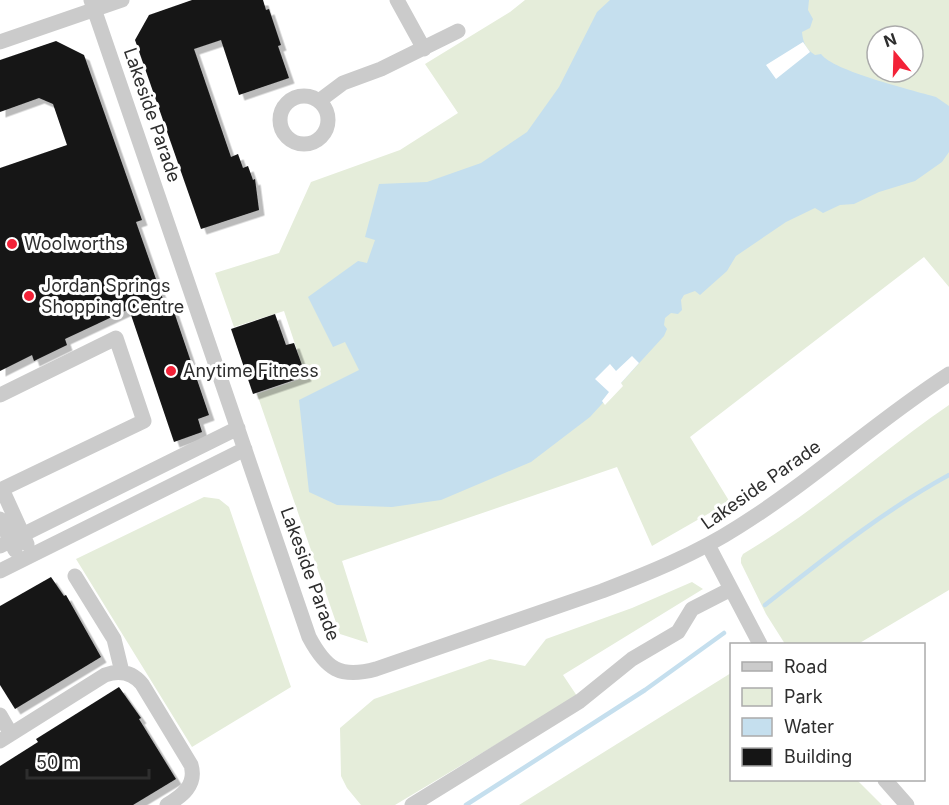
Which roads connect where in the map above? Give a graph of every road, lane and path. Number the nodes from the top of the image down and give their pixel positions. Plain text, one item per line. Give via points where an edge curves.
1 (122, 0) edge
2 (397, 0) edge
3 (93, 5) edge
4 (458, 32) dead end
5 (0, 42) edge
6 (424, 49) junction
7 (319, 101) dead end
8 (949, 374) edge
9 (0, 395) edge
10 (238, 428) junction
11 (245, 449) junction
12 (1, 490) edge
13 (0, 519) edge
14 (11, 541) edge
15 (708, 545) junction
16 (27, 558) junction
17 (0, 571) edge
18 (75, 576) dead end
19 (731, 589) junction
20 (759, 643) edge
21 (122, 672) junction
22 (0, 715) edge
23 (6, 737) edge
24 (886, 781) edge
25 (167, 805) edge
26 (412, 805) edge
27 (907, 805) edge

1 - 3 street
2 - 6 street
3 - 5 street
3 - 10 street, Lakeside Parade
4 - 6 street
6 - 7 street via 343,83
8 - 15 street, Lakeside Parade via 787,494
9 - 12 street via 116,338 144,421
10 - 11 street, Lakeside Parade
10 - 14 street
11 - 15 street, Lakeside Parade via 309,637 318,654 341,672 358,674 376,669 602,591
11 - 16 street
12 - 14 street
13 - 14 street
14 - 16 street
15 - 19 street
16 - 17 street
18 - 21 street via 114,639
19 - 20 street
19 - 26 street via 692,609 678,632 632,658 580,701
21 - 23 street via 105,675
21 - 25 street via 139,681 191,765 189,788
22 - 23 street
24 - 27 street

